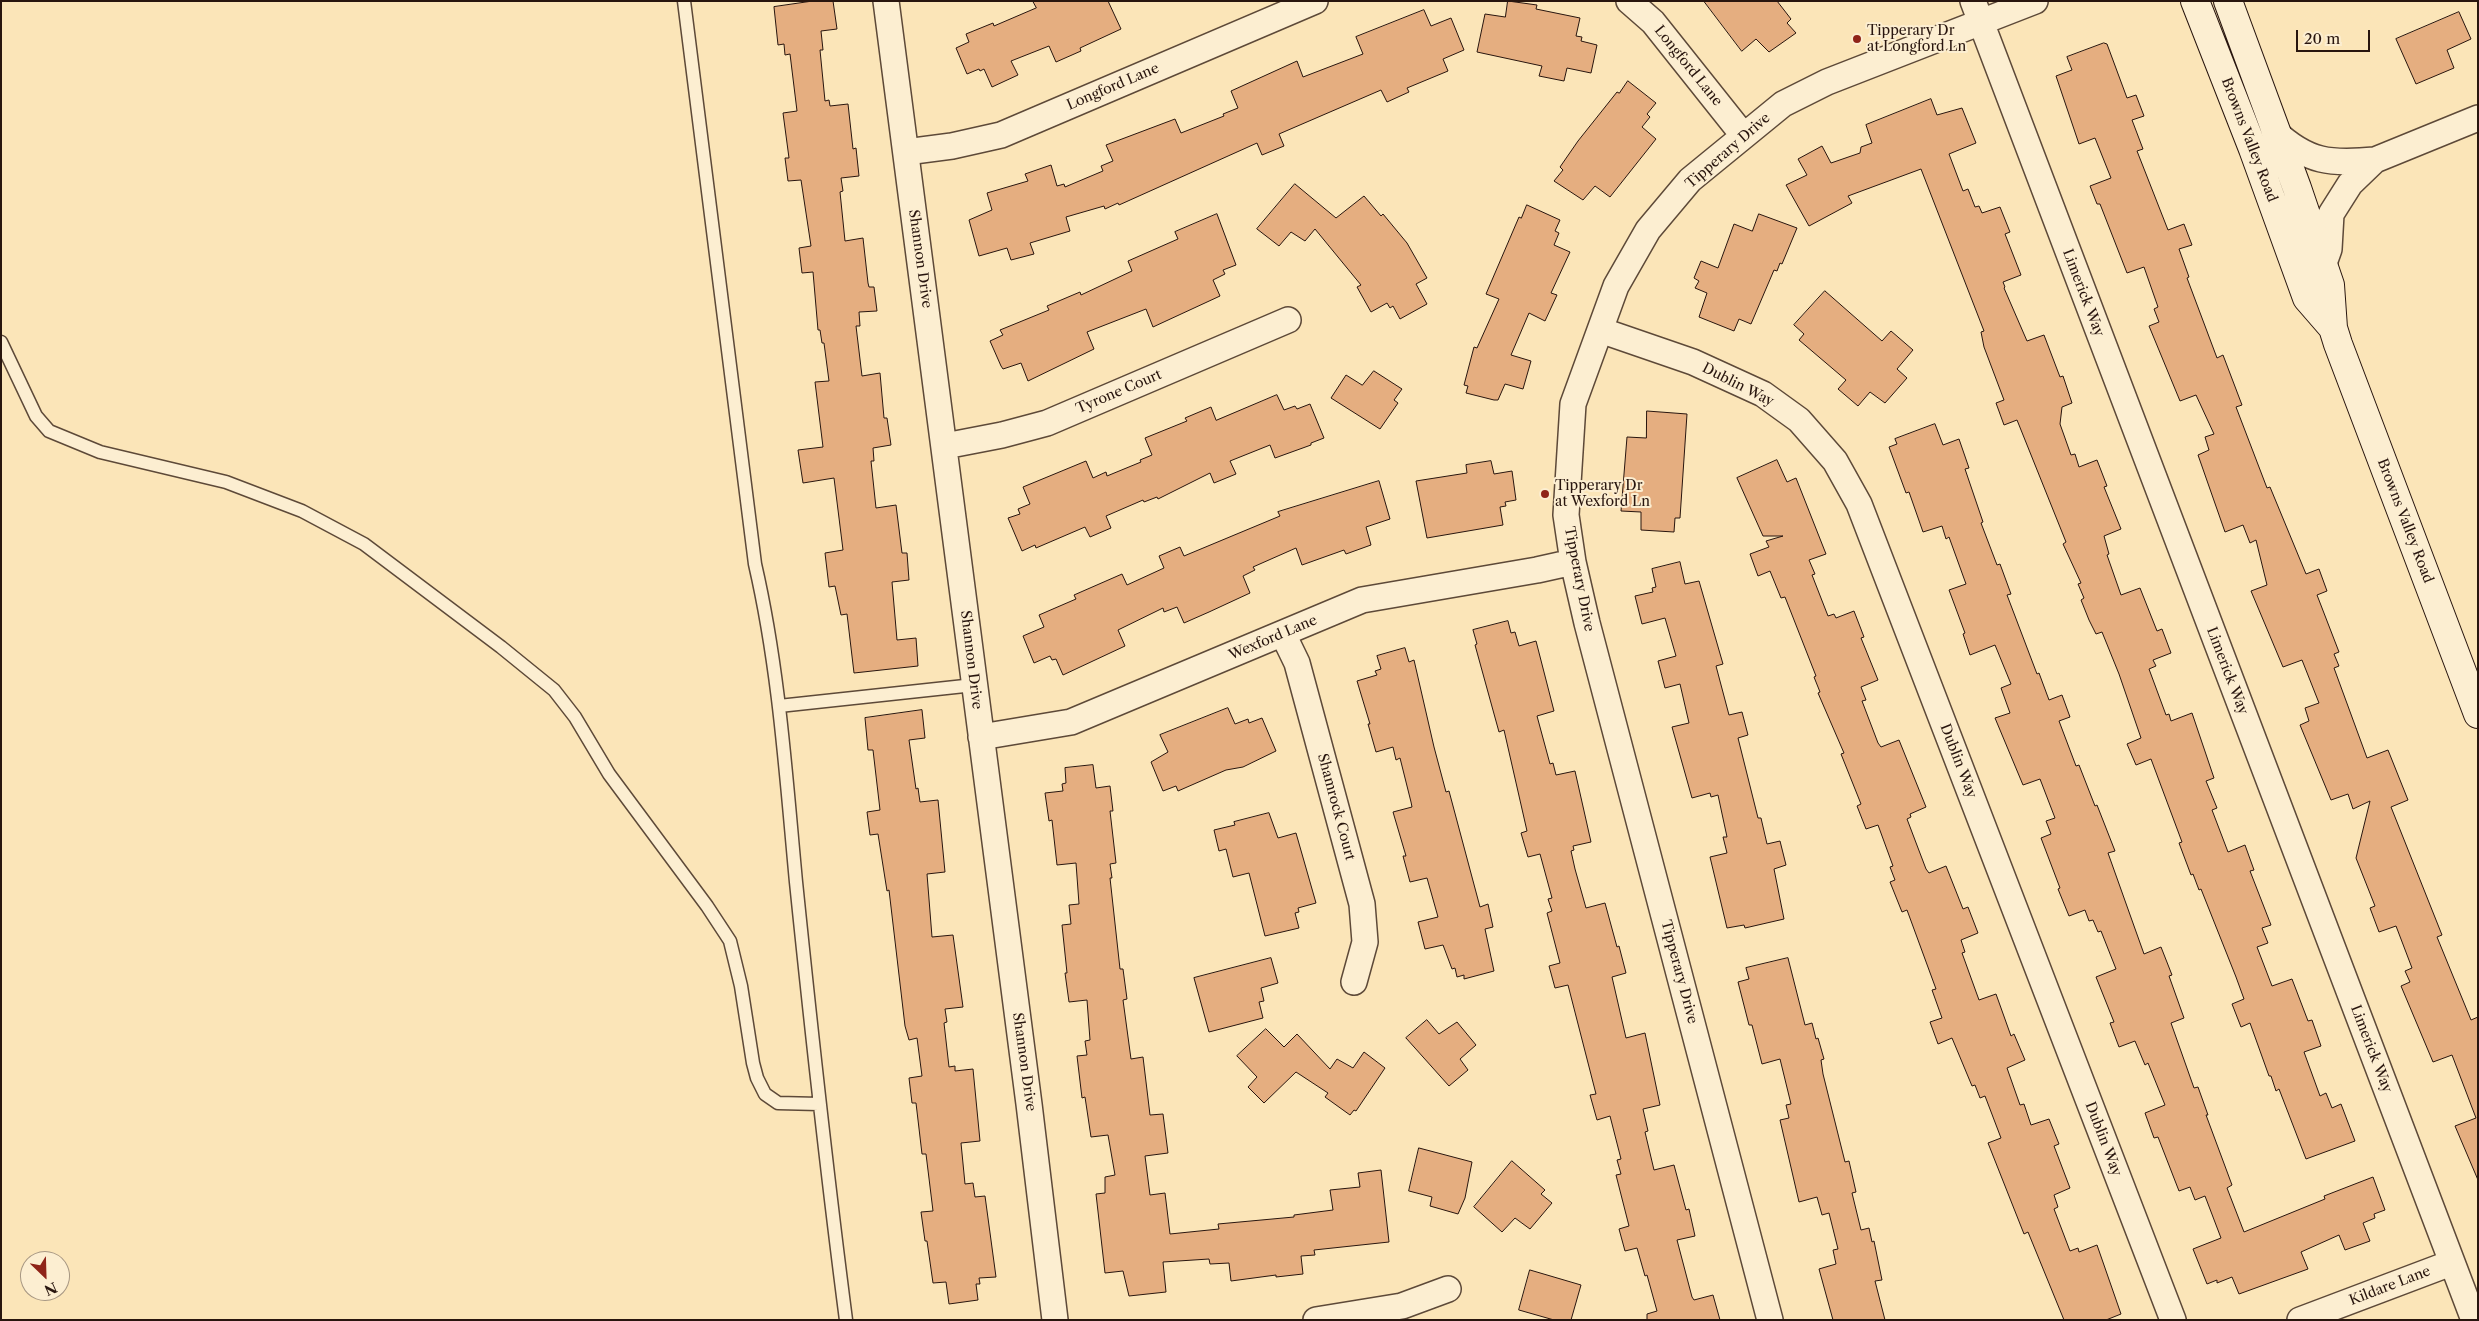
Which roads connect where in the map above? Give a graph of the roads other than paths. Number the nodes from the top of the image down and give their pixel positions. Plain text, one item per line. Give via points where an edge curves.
1 (684, 1) edge
2 (886, 1) edge
3 (1315, 1) edge
4 (1629, 1) edge
5 (2035, 1) edge
6 (2195, 1) edge
7 (2228, 1) edge
8 (1976, 12) edge
9 (2478, 118) edge
10 (2274, 131) junction
11 (1743, 135) junction
12 (906, 152) junction
13 (2374, 160) junction
14 (2323, 266) junction
15 (1288, 320) dead end
16 (2333, 328) junction
17 (1600, 330) junction
18 (1, 342) edge
19 (945, 446) junction
20 (1573, 562) junction
21 (1284, 634) junction
22 (974, 685) junction
23 (779, 706) junction
24 (2478, 714) edge
25 (981, 737) junction
26 (1354, 982) dead end
27 (819, 1104) junction
28 (2451, 1262) junction
29 (1448, 1289) dead end
30 (846, 1320) edge
31 (1055, 1320) edge
32 (1316, 1320) edge
33 (1770, 1320) edge
34 (2173, 1320) edge
35 (2300, 1320) edge
36 (2474, 1320) edge

1 - 23 lane via 755,564 767,618
2 - 12 street, Shannon Drive
3 - 12 street, Longford Lane via 1001,134 952,146
4 - 11 street, Longford Lane via 1653,22
5 - 8 street, Tipperary Drive
6 - 16 main road, Browns Valley Road via 2308,298
7 - 10 main road, Browns Valley Road
8 - 11 street, Tipperary Drive via 1783,104
8 - 28 street, Limerick Way
9 - 13 street
10 - 13 street via 2313,158 2340,163
10 - 14 main road, Browns Valley Road
11 - 17 street, Tipperary Drive via 1690,180 1648,230 1616,286
12 - 19 street, Shannon Drive
13 - 14 street via 2350,184 2331,214 2329,249
14 - 16 main road, Browns Valley Road via 2330,285
15 - 19 street, Tyrone Court via 1047,423
16 - 24 main road, Browns Valley Road
17 - 20 street, Tipperary Drive via 1573,404 1566,515
17 - 34 street, Dublin Way via 1693,362 1763,394 1799,420 1835,461 1859,504
18 - 27 lane via 36,416 49,431 100,452 226,482 302,511 364,544 554,690 609,774 708,906 730,942 741,986 753,1063 765,1094 778,1103
19 - 22 street, Shannon Drive
20 - 21 street, Wexford Lane via 1362,600
20 - 33 street, Tipperary Drive
21 - 25 street, Wexford Lane via 1071,722
21 - 26 street, Shamrock Court via 1297,663 1362,904 1365,942
22 - 23 lane
22 - 25 street, Shannon Drive
23 - 27 lane
25 - 31 street, Shannon Drive
27 - 30 lane
28 - 35 street, Kildare Lane
28 - 36 street, Limerick Way
29 - 32 street via 1402,1306

